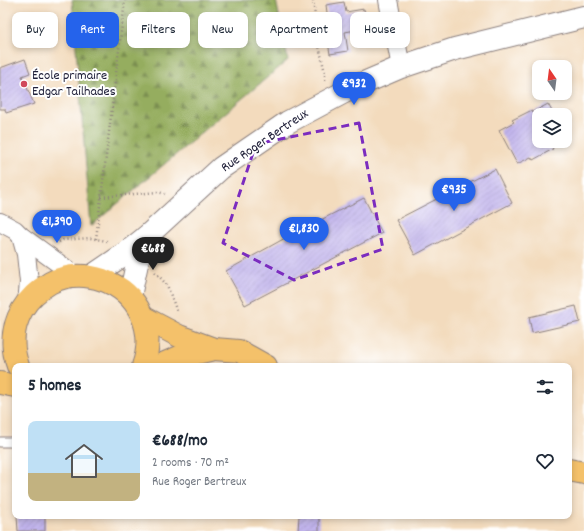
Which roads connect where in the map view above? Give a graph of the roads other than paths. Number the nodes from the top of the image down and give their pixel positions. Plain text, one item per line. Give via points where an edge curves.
1 (388, 0) edge
2 (584, 17) edge
3 (401, 67) junction
4 (0, 222) edge
5 (21, 236) junction
6 (146, 237) junction
7 (84, 276) junction
8 (130, 296) junction
9 (22, 311) junction
10 (143, 317) junction
11 (0, 332) edge
12 (214, 349) junction
13 (17, 363) edge
14 (144, 363) edge
15 (165, 363) edge
16 (261, 363) edge
17 (0, 383) edge
18 (12, 385) edge
19 (0, 442) edge
20 (12, 442) edge
21 (572, 471) edge
22 (584, 473) edge

1 - 3 street
2 - 3 street, Rue Roger Bertreux via 455,49
3 - 6 street, Rue Roger Bertreux via 352,88 288,122 221,168
4 - 5 street
5 - 7 street
5 - 9 street via 29,282
6 - 7 street, Rue Roger Bertreux via 126,254
6 - 8 street, Rue Roger Bertreux
7 - 8 main road via 113,284
7 - 9 main road via 57,280 40,289
8 - 10 main road
9 - 11 main road
9 - 13 main road via 14,337 14,356
10 - 12 main road via 178,336
10 - 14 main road via 148,336
12 - 15 main road via 178,357
12 - 16 main road via 239,351
17 - 18 main road
19 - 20 lane
21 - 22 main road

